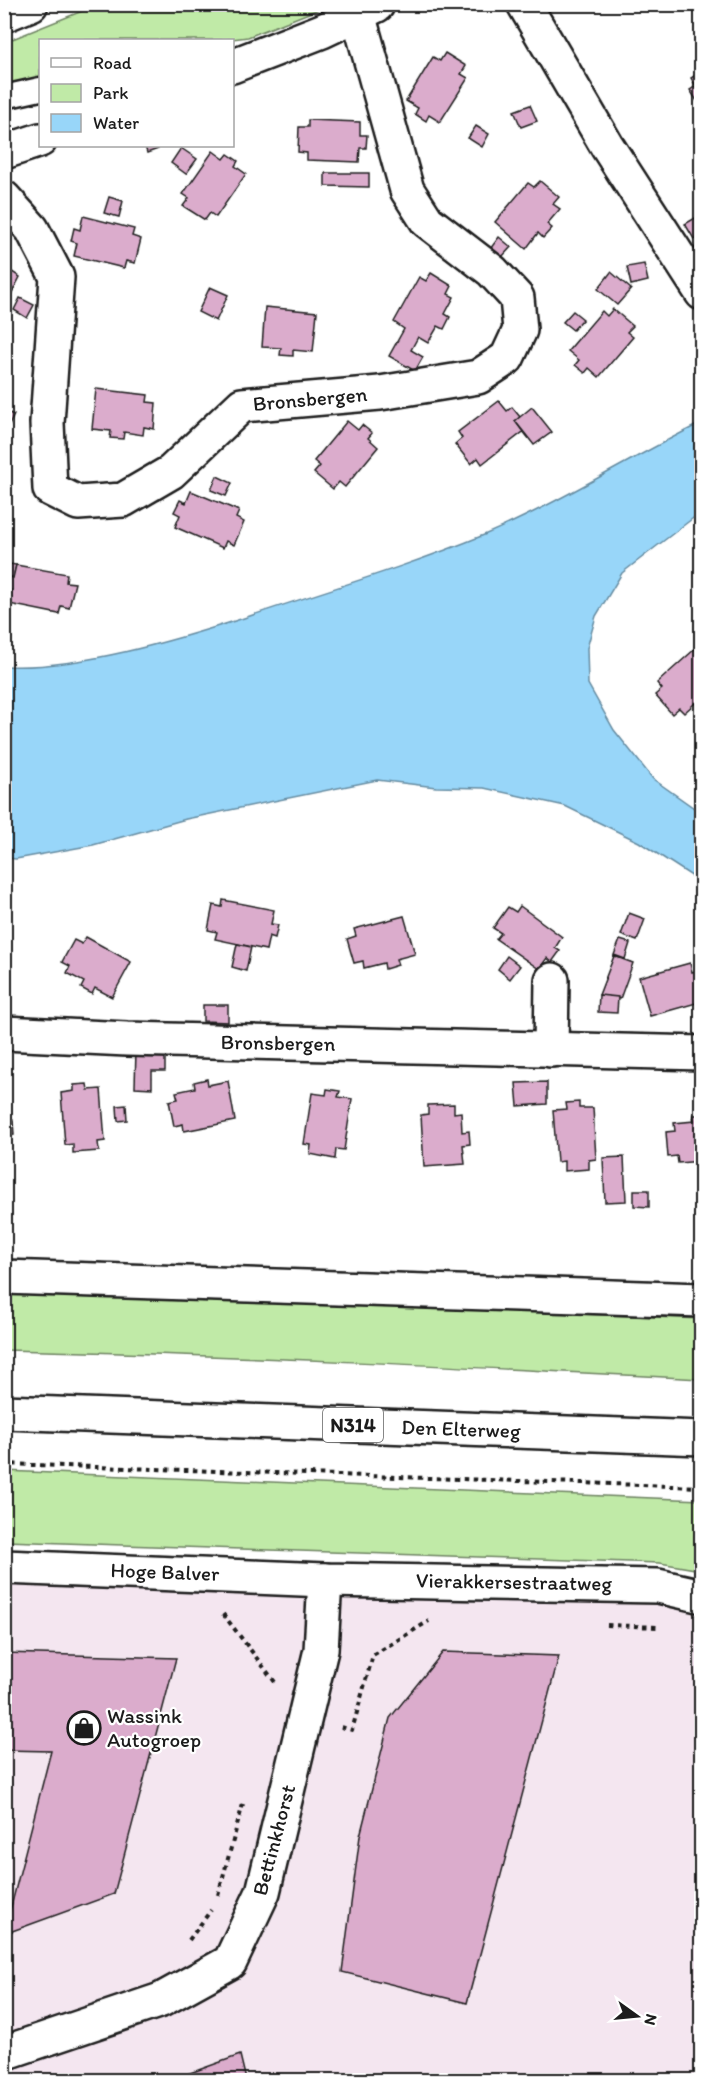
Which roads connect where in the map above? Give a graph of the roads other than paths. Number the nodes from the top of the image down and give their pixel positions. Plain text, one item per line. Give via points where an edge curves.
1 (31, 4) edge
2 (524, 4) edge
3 (368, 9) edge
4 (4, 15) edge
5 (234, 65) edge
6 (39, 89) edge
7 (4, 97) edge
8 (39, 140) edge
9 (4, 153) edge
10 (4, 198) edge
11 (702, 293) edge
12 (552, 980) dead end
13 (4, 1033) edge
14 (551, 1050) junction
15 (702, 1053) edge
16 (4, 1277) edge
17 (702, 1300) edge
18 (4, 1412) edge
19 (702, 1438) edge
20 (4, 1567) edge
21 (325, 1580) junction
22 (702, 1596) edge
23 (4, 2053) edge

1 - 4 street
2 - 11 street via 607,146
3 - 5 street, Bronsbergen
3 - 10 street, Bronsbergen via 407,190 427,221 492,271 517,298 520,330 507,358 478,377 380,393 242,405 171,472 123,500 78,503 50,489 47,423 57,277 33,229
6 - 7 lane
8 - 9 street
12 - 14 street
13 - 14 street, Bronsbergen
14 - 15 street, Bronsbergen
16 - 17 street
18 - 19 street, Den Elterweg / N314
20 - 21 street, Hoge Balver
21 - 22 street, Vierakkersestraatweg via 658,1586
21 - 23 street, Bettinkhorst via 321,1650 263,1892 230,1962 161,2000

